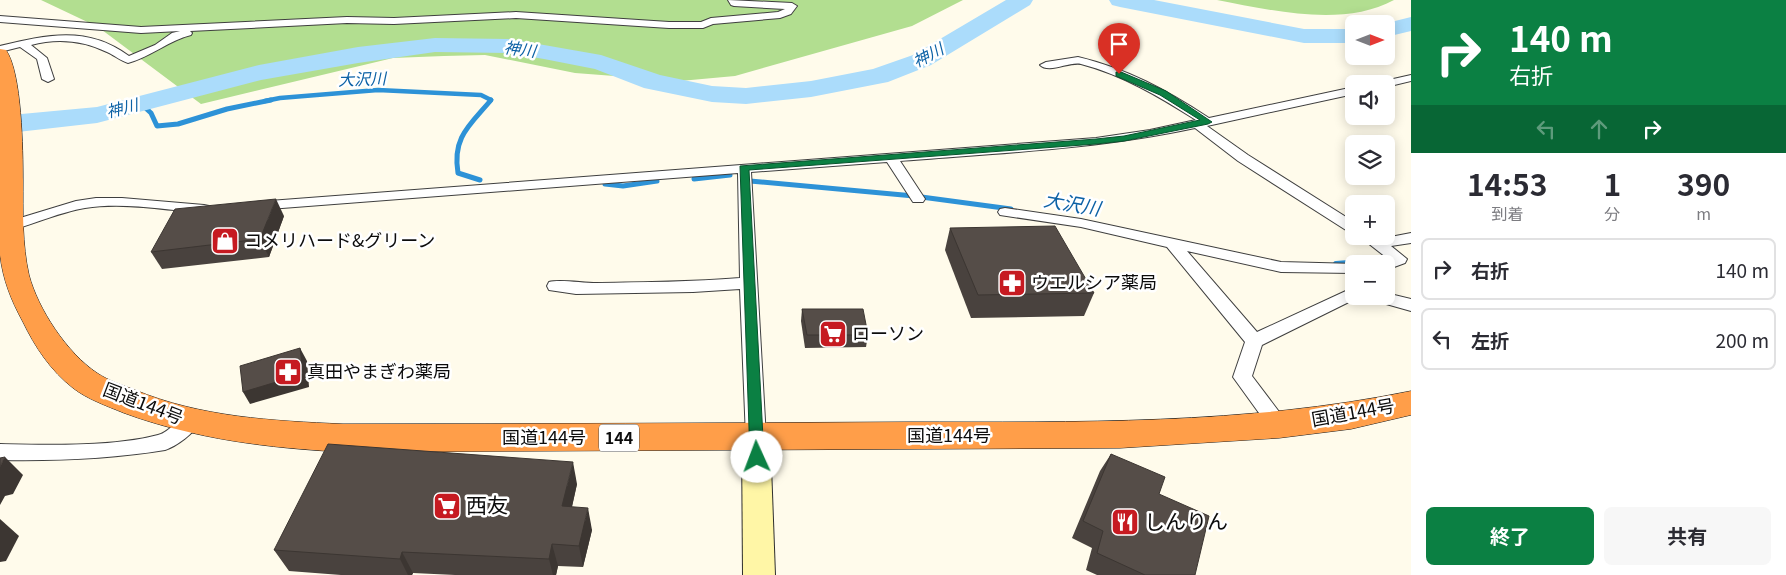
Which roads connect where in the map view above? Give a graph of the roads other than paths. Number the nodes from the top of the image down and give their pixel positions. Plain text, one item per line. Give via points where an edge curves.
1 (733, 0) edge
2 (0, 19) edge
3 (227, 26) junction
4 (23, 44) junction
5 (0, 49) edge
6 (0, 54) edge
7 (1046, 65) dead end
8 (48, 78) dead end
9 (1411, 78) edge
10 (1395, 82) edge
11 (1345, 92) edge
12 (1202, 123) junction
13 (891, 157) junction
14 (744, 168) junction
15 (916, 196) dead end
16 (244, 207) edge
17 (214, 208) edge
18 (1005, 212) dead end
19 (1345, 223) edge
20 (6, 227) edge
21 (1411, 238) edge
22 (1395, 239) edge
23 (1173, 244) junction
24 (1379, 245) edge
25 (1393, 255) edge
26 (1345, 268) edge
27 (748, 283) junction
28 (555, 286) dead end
29 (1345, 298) edge
30 (1395, 301) edge
31 (1411, 306) edge
32 (1254, 341) junction
33 (1411, 403) edge
34 (190, 422) junction
35 (1279, 425) junction
36 (756, 438) junction
37 (0, 452) edge
38 (757, 574) edge

1 - 3 street via 734,3 792,6 780,15 711,21 702,25 516,15
2 - 3 street via 141,30
3 - 4 street via 176,35 159,47 128,60 118,51 104,46 60,37
4 - 5 street
4 - 8 street via 42,58
6 - 20 highway, 国道144号 / 144 via 9,97 12,152
7 - 12 street via 1078,60 1104,68 1163,93
9 - 10 street
11 - 12 street
12 - 13 street via 1124,138
12 - 19 street via 1243,158
13 - 14 street
13 - 15 street
14 - 16 street
14 - 27 street
17 - 20 street via 96,202
18 - 23 street via 1081,223
20 - 34 highway, 国道144号 / 144 via 24,297 56,354 85,380 110,394
21 - 22 street
23 - 26 street via 1282,268
23 - 32 street
24 - 25 street
27 - 28 street via 692,288 576,289
27 - 36 street
29 - 32 street
30 - 31 street
32 - 35 street via 1242,377
33 - 35 highway, 国道144号 / 144 via 1351,416
34 - 36 highway, 国道144号 / 144 via 258,433 343,438
34 - 37 street via 165,442 129,448 56,453
35 - 36 highway, 国道144号 / 144 via 1120,435
36 - 38 street

